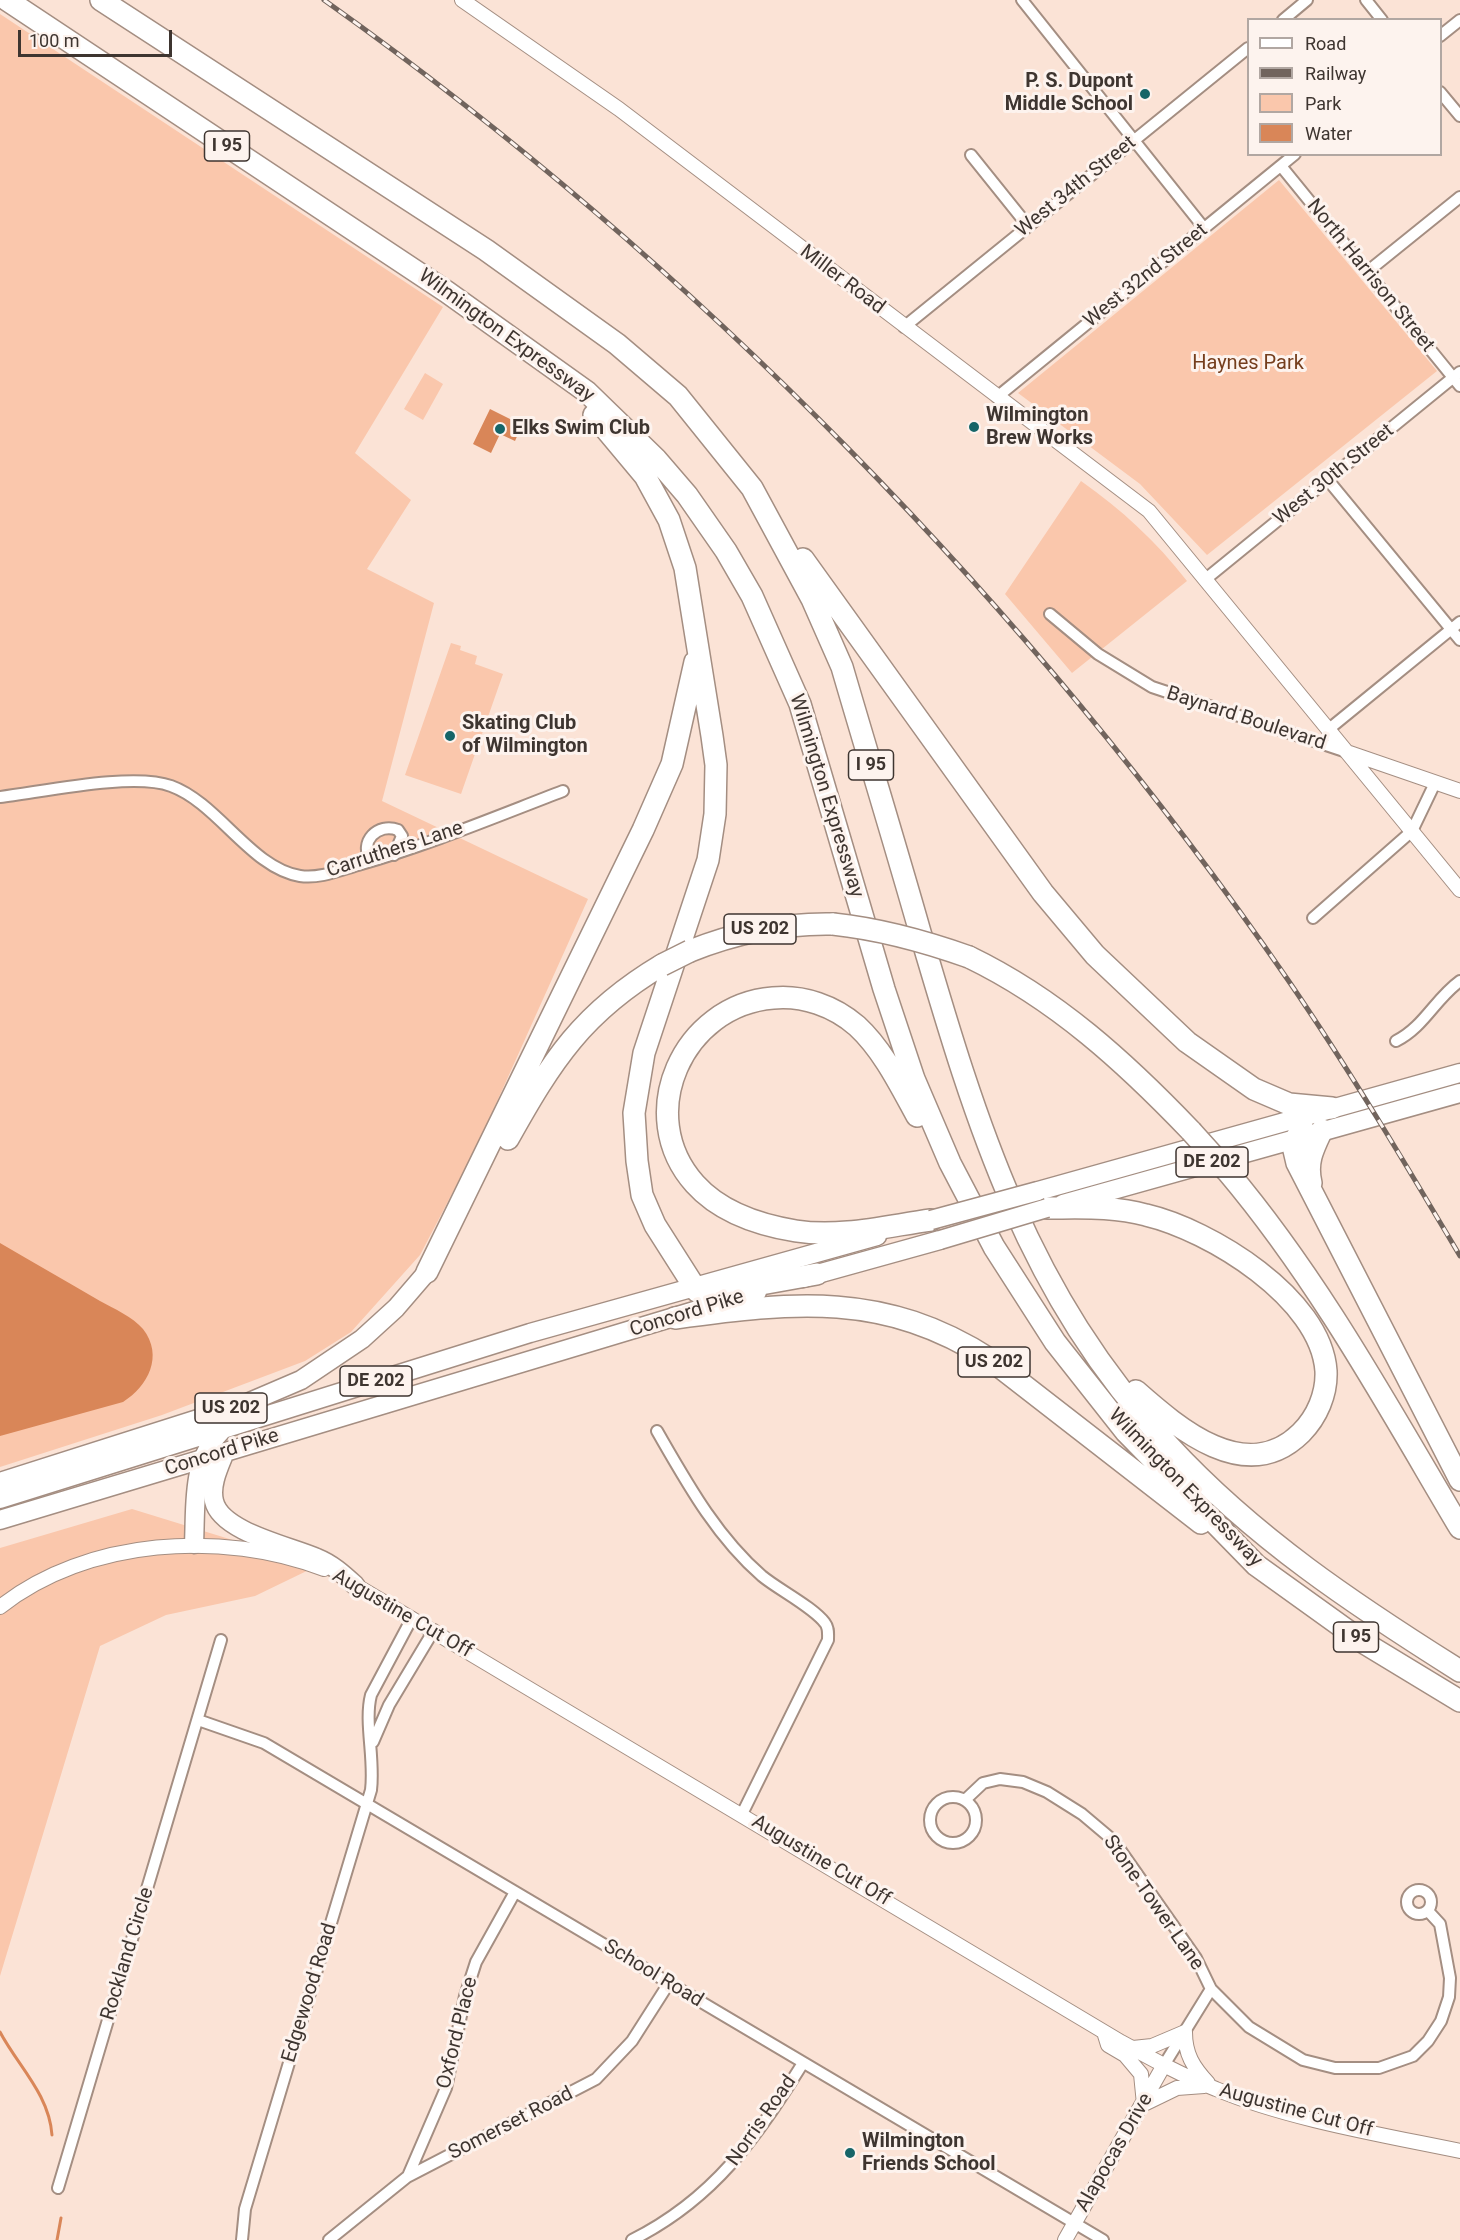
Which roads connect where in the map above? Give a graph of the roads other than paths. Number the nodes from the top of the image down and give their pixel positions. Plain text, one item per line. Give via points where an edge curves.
1 (7, 0) edge
2 (101, 0) edge
3 (462, 0) edge
4 (1022, 0) edge
5 (1307, 0) edge
6 (1366, 0) edge
7 (1285, 18) edge
8 (1380, 18) edge
9 (1460, 20) edge
10 (1442, 34) edge
11 (1247, 49) edge
12 (1442, 94) edge
13 (1460, 116) edge
14 (1136, 140) junction
15 (971, 155) dead end
16 (1293, 156) edge
17 (1281, 166) junction
18 (1460, 196) edge
19 (1028, 226) junction
20 (1204, 228) junction
21 (1367, 272) junction
22 (447, 292) junction
23 (904, 327) junction
24 (1458, 379) edge
25 (997, 397) junction
26 (1328, 480) junction
27 (752, 488) junction
28 (1207, 578) junction
29 (1050, 614) dead end
30 (1456, 626) edge
31 (1460, 640) edge
32 (698, 644) junction
33 (1329, 729) junction
34 (1347, 753) junction
35 (1435, 783) junction
36 (562, 791) dead end
37 (1460, 791) edge
38 (0, 797) edge
39 (1412, 831) junction
40 (394, 855) junction
41 (371, 861) junction
42 (1460, 890) edge
43 (1314, 918) dead end
44 (1460, 981) edge
45 (1396, 1041) dead end
46 (1460, 1073) edge
47 (1460, 1083) edge
48 (1460, 1093) edge
49 (1371, 1107) junction
50 (1332, 1108) junction
51 (1306, 1132) junction
52 (1043, 1199) junction
53 (935, 1230) junction
54 (1030, 1246) junction
55 (427, 1272) junction
56 (817, 1274) junction
57 (693, 1287) junction
58 (1034, 1309) junction
59 (675, 1318) junction
60 (223, 1429) junction
61 (657, 1431) dead end
62 (225, 1452) junction
63 (202, 1459) junction
64 (1460, 1480) edge
65 (0, 1482) edge
66 (0, 1499) edge
67 (0, 1520) edge
68 (1460, 1528) edge
69 (194, 1544) junction
70 (1256, 1565) junction
71 (355, 1585) junction
72 (0, 1606) edge
73 (412, 1618) junction
74 (434, 1630) junction
75 (220, 1640) dead end
76 (1460, 1671) edge
77 (1460, 1701) edge
78 (198, 1720) junction
79 (372, 1745) junction
80 (965, 1800) junction
81 (366, 1804) junction
82 (742, 1814) junction
83 (515, 1892) junction
84 (1428, 1911) dead end
85 (669, 1983) junction
86 (1211, 1989) junction
87 (1104, 2032) junction
88 (1185, 2032) junction
89 (1133, 2049) junction
90 (803, 2063) junction
91 (1164, 2065) junction
92 (1211, 2087) junction
93 (1144, 2104) junction
94 (1460, 2151) edge
95 (407, 2177) junction
96 (58, 2188) dead end
97 (1075, 2223) junction
98 (242, 2240) edge
99 (329, 2240) edge
100 (632, 2240) edge
101 (1065, 2240) edge
102 (1103, 2240) edge

1 - 22 highway, Wilmington Expressway / I 95
2 - 27 highway, Wilmington Expressway / I 95 via 567,306 678,396
3 - 23 street, Miller Road via 619,109
4 - 14 street
5 - 7 street
6 - 8 street
9 - 10 street
11 - 14 street, West 34th Street
12 - 13 street
14 - 19 street, West 34th Street
14 - 20 street
15 - 19 street
16 - 17 street, West 32nd Street
17 - 20 street, West 32nd Street
17 - 21 street, North Harrison Street
18 - 21 street
19 - 23 street, West 34th Street
20 - 25 street, West 32nd Street
21 - 24 street, North Harrison Street
22 - 32 highway via 476,322 567,389 606,426 645,476 669,520 685,568
22 - 58 highway, Wilmington Expressway / I 95 via 587,392 626,427 687,495 747,587 801,704 914,1079 966,1195
23 - 25 street, Miller Road
24 - 26 street, West 30th Street
25 - 28 street, Miller Road via 1140,502
26 - 28 street, West 30th Street
26 - 30 street
27 - 50 highway via 1043,893 1095,955 1187,1042 1254,1089 1289,1104
27 - 54 highway, Wilmington Expressway / I 95 via 812,599 842,667 973,1109
28 - 33 street, Miller Road
29 - 34 street, Baynard Boulevard via 1098,654 1152,687
30 - 31 street
30 - 33 street
32 - 55 highway via 672,764 633,852
32 - 57 highway via 716,765 715,814 708,861 644,1053 634,1113 642,1195 655,1225
33 - 34 street, Miller Road
34 - 35 street, Baynard Boulevard
34 - 39 street, Miller Road
35 - 37 street, Baynard Boulevard
35 - 39 street
36 - 40 street, Carruthers Lane
38 - 41 street, Carruthers Lane via 131,781 161,783 193,799 268,861 290,873 314,876
39 - 42 street, Miller Road
39 - 43 street
40 - 41 street, Carruthers Lane
40 - 41 street via 402,836 398,830 386,827 367,842
44 - 45 street via 1444,992 1413,1032
46 - 49 main road, DE 202
47 - 51 main road
48 - 49 main road, DE 202
49 - 50 main road, Concord Pike / DE 202
49 - 51 main road, Concord Pike / DE 202
50 - 52 main road, Concord Pike / DE 202
51 - 52 main road, Concord Pike / DE 202 via 1179,1171
51 - 64 highway via 1293,1146 1297,1163
52 - 53 main road, Concord Pike / DE 202, bridge
52 - 54 highway via 1147,1215 1210,1239 1250,1264 1282,1292 1319,1347 1325,1377 1316,1413 1297,1437 1261,1453 1211,1447 1192,1437 1127,1384
53 - 56 main road, Concord Pike / DE 202
53 - 57 main road, Concord Pike / DE 202
53 - 58 highway via 814,1233 749,1220 715,1202 687,1174 670,1128 672,1081 690,1044 705,1026 726,1012 769,998 812,1001 855,1024 885,1061 917,1115 959,1201
54 - 76 highway, Wilmington Expressway / I 95 via 1072,1320 1107,1371 1194,1472 1306,1569
55 - 65 main road, US 202 via 362,1339 301,1380 245,1404
55 - 68 highway, US 202, bridge via 465,1219 537,1087 576,1032 614,995 690,951 752,930 833,924 898,935 969,957 1017,983 1079,1026 1135,1074 1191,1131 1279,1235 1327,1304
56 - 57 highway via 711,1293 697,1292
56 - 59 main road, Concord Pike / DE 202
57 - 60 main road, Concord Pike / DE 202 via 552,1326
58 - 70 highway, Wilmington Expressway / I 95 via 1126,1432
59 - 62 main road, Concord Pike / US 202
59 - 70 highway, US 202 via 758,1306 848,1306 894,1316 953,1338 1009,1373
60 - 63 main road
60 - 66 main road, Concord Pike / DE 202
61 - 82 street via 716,1526 763,1576 820,1617 829,1631
62 - 63 main road, Concord Pike / US 202
62 - 71 main road via 213,1490 214,1503 222,1518 334,1566
63 - 67 main road, Concord Pike / US 202
63 - 69 main road
69 - 71 street, Augustine Cut Off via 257,1551 317,1566
69 - 72 street, Augustine Cut Off via 136,1549 84,1564 43,1581
70 - 77 highway, Wilmington Expressway / I 95 via 1366,1644
71 - 73 street, Augustine Cut Off
73 - 74 street, Augustine Cut Off
73 - 79 street, Edgewood Road via 371,1695 368,1705
74 - 79 street, Edgewood Road via 389,1705
74 - 82 street, Augustine Cut Off
75 - 78 street, Rockland Circle
78 - 81 street, School Road via 264,1743
78 - 96 street, Rockland Circle
79 - 81 street, Edgewood Road via 373,1776
80 - 80 street via 945,1798 933,1808 931,1826 943,1841 963,1841 974,1830 976,1814
80 - 86 street, Stone Tower Lane via 983,1784 1000,1779 1023,1782 1047,1792 1082,1814 1114,1841 1196,1958
81 - 83 street, School Road
81 - 98 street, Edgewood Road via 245,2209
82 - 87 street, Augustine Cut Off
83 - 85 street, School Road
83 - 95 street, Oxford Place via 476,1962 446,2088
84 - 86 street, Stone Tower Lane via 1440,1924 1450,1978 1449,1996 1441,2021 1413,2056 1379,2068 1355,2069 1303,2060 1249,2027
85 - 90 street, School Road
85 - 95 street, Somerset Road via 632,2041 596,2079
86 - 88 street, Stone Tower Lane
87 - 89 street, Augustine Cut Off
87 - 93 street via 1108,2045 1125,2055 1141,2074
88 - 89 street via 1152,2046
88 - 91 street, Stone Tower Lane
88 - 92 street via 1190,2062
89 - 91 street, Augustine Cut Off
90 - 97 street, School Road
90 - 100 street, Norris Road via 733,2165 682,2210
91 - 92 street, Augustine Cut Off
91 - 93 street, Alapocas Drive
92 - 93 street via 1177,2088
92 - 94 street, Augustine Cut Off via 1312,2118
93 - 97 street, Alapocas Drive
95 - 99 street, Somerset Road
97 - 101 street, Alapocas Drive
97 - 102 street, School Road

